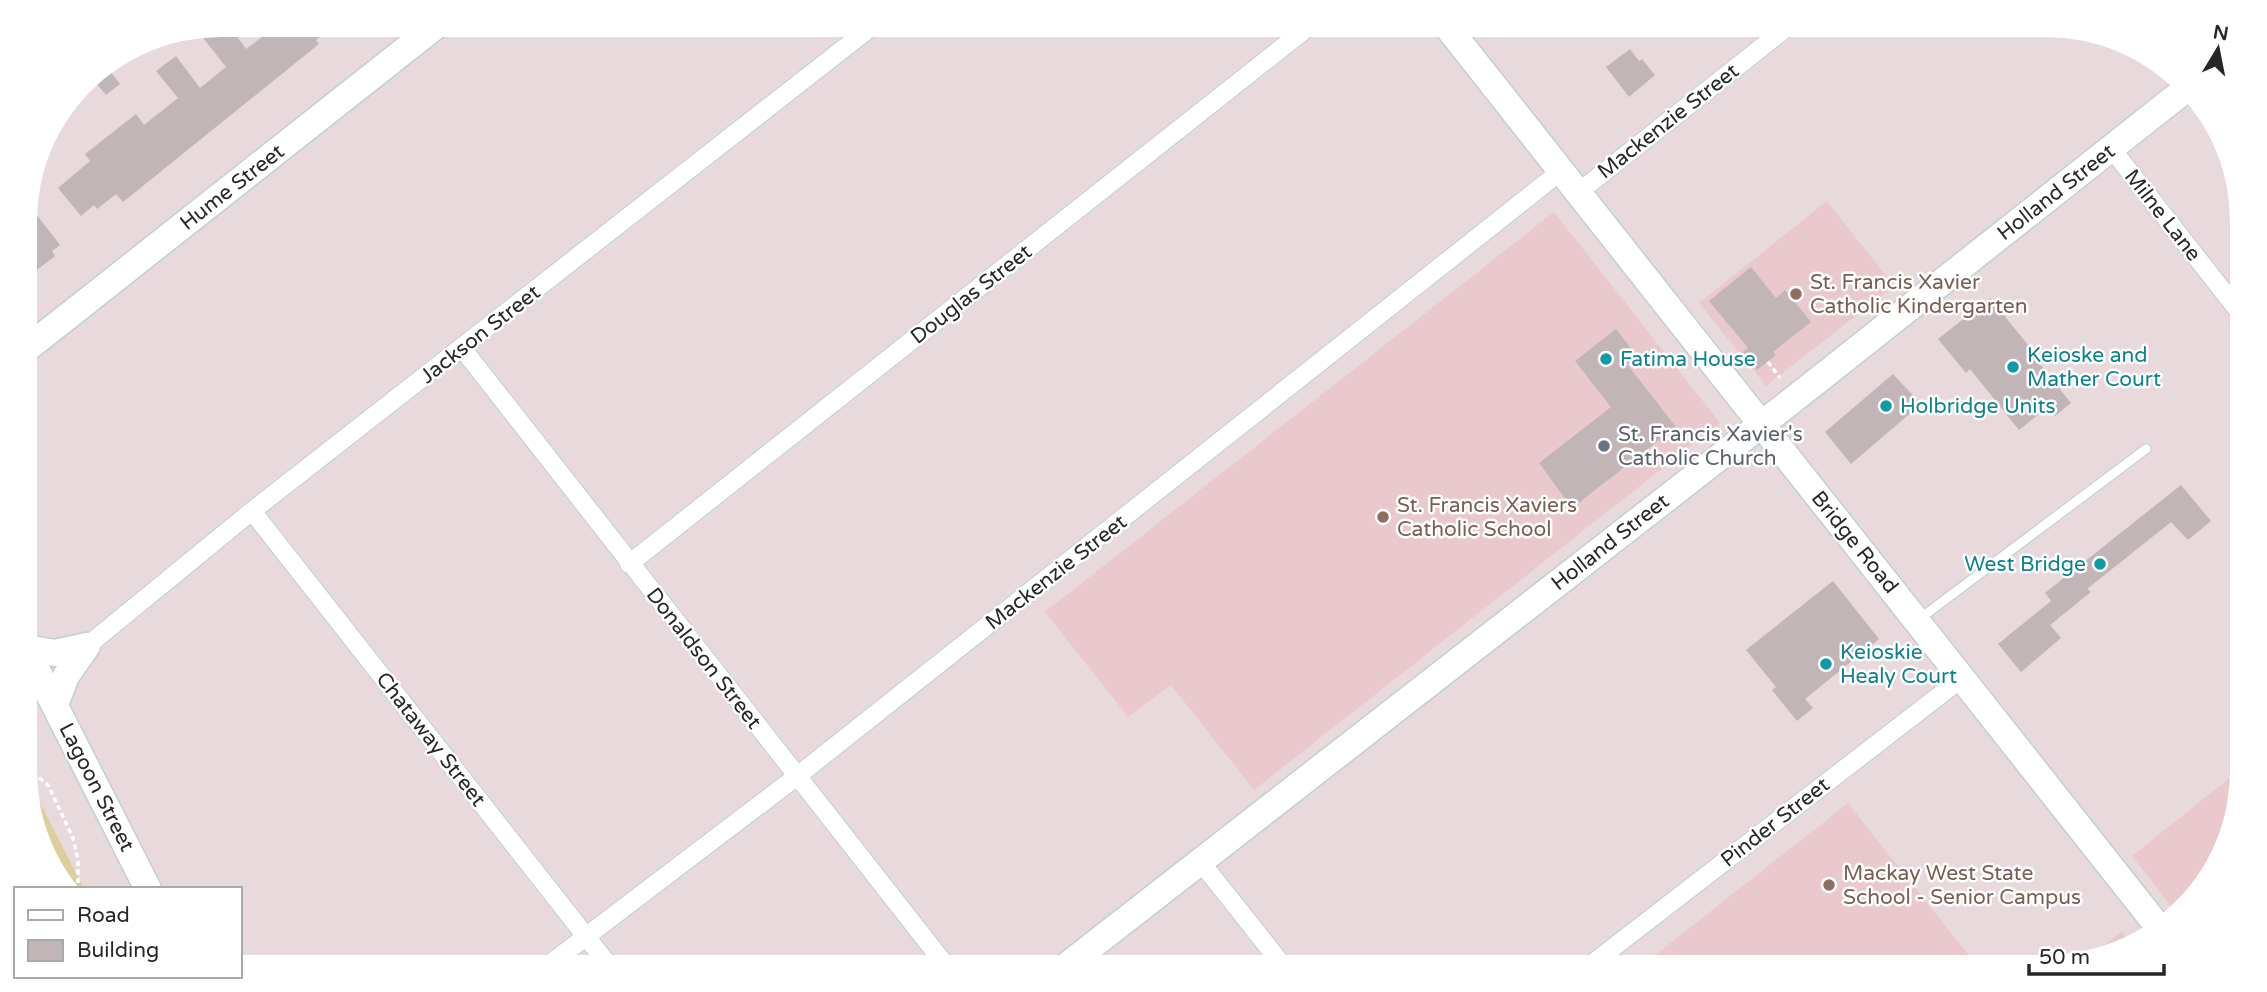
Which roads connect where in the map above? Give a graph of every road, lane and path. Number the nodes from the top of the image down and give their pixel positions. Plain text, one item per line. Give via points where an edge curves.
1 (422, 37) edge
2 (858, 37) edge
3 (1296, 37) edge
4 (1455, 37) edge
5 (1775, 37) edge
6 (2179, 94) edge
7 (2111, 148) junction
8 (1561, 171) junction
9 (1579, 192) junction
10 (2230, 300) edge
11 (37, 341) edge
12 (462, 348) junction
13 (1768, 362) dead end
14 (1780, 378) dead end
15 (1761, 424) junction
16 (2146, 449) dead end
17 (252, 510) junction
18 (629, 564) junction
19 (1917, 621) junction
20 (86, 646) junction
21 (37, 650) edge
22 (37, 670) edge
23 (1962, 678) junction
24 (55, 705) junction
25 (37, 776) edge
26 (796, 777) junction
27 (1200, 861) junction
28 (78, 886) edge
29 (147, 887) edge
30 (2153, 921) edge
31 (586, 936) junction
32 (561, 955) edge
33 (601, 955) edge
34 (937, 955) edge
35 (1080, 955) edge
36 (1274, 955) edge
37 (1604, 955) edge

1 - 11 street, Hume Street
2 - 12 street, Jackson Street
3 - 18 street, Douglas Street
4 - 8 street, Bridge Road
5 - 9 street, Mackenzie Street
6 - 7 street, Holland Street
7 - 10 street, Milne Lane
7 - 15 street, Holland Street
8 - 9 street, Bridge Road
8 - 26 street, Mackenzie Street
9 - 15 street, Bridge Road
12 - 17 street, Jackson Street
12 - 18 street, Donaldson Street
13 - 14 path
15 - 19 street, Bridge Road
15 - 27 street, Holland Street
16 - 19 lane
17 - 20 street, Jackson Street
17 - 31 street, Chataway Street
18 - 26 street, Donaldson Street
19 - 23 street, Bridge Road
20 - 21 street via 55,653
20 - 24 street via 65,676
22 - 24 street, Lagoon Street
23 - 30 street, Bridge Road
23 - 37 street, Pinder Street
24 - 29 street, Lagoon Street
25 - 28 path via 48,785 73,838
26 - 31 street, Mackenzie Street
26 - 34 street, Donaldson Street
27 - 35 street, Holland Street
27 - 36 street
31 - 32 street, Mackenzie Street
31 - 33 street, Chataway Street

